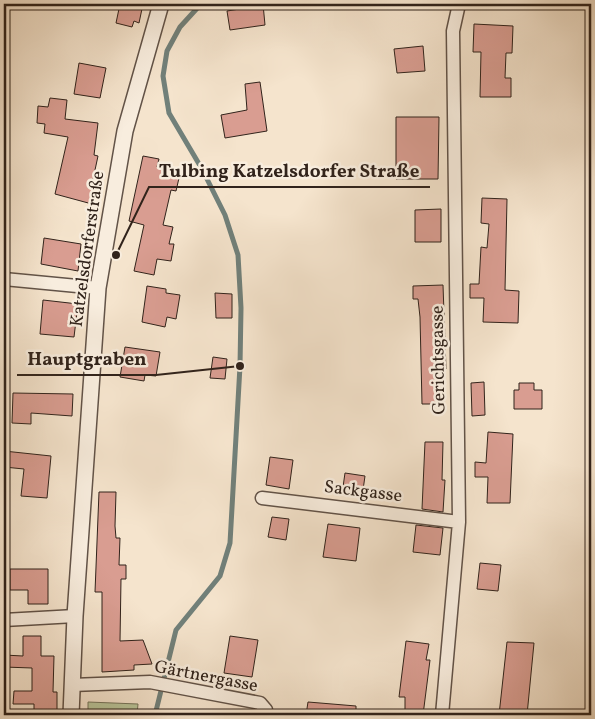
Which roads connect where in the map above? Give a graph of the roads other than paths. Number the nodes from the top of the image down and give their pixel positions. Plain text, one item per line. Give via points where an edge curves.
1 (161, 4) edge
2 (459, 4) edge
3 (4, 279) edge
4 (98, 288) junction
5 (262, 498) dead end
6 (460, 522) junction
7 (75, 616) junction
8 (4, 620) edge
9 (72, 686) junction
10 (71, 715) edge
11 (265, 715) edge
12 (442, 715) edge

1 - 4 street, Katzelsdorferstraße via 125,131
2 - 6 street, Gerichtsgasse via 454,31
3 - 4 street
4 - 7 street, Katzelsdorferstraße
5 - 6 street, Sackgasse
6 - 12 street, Gerichtsgasse
7 - 8 street
7 - 9 street, Katzelsdorferstraße
9 - 10 street, Katzelsdorferstraße
9 - 11 street, Gärtnergasse via 150,682 260,703 266,710

